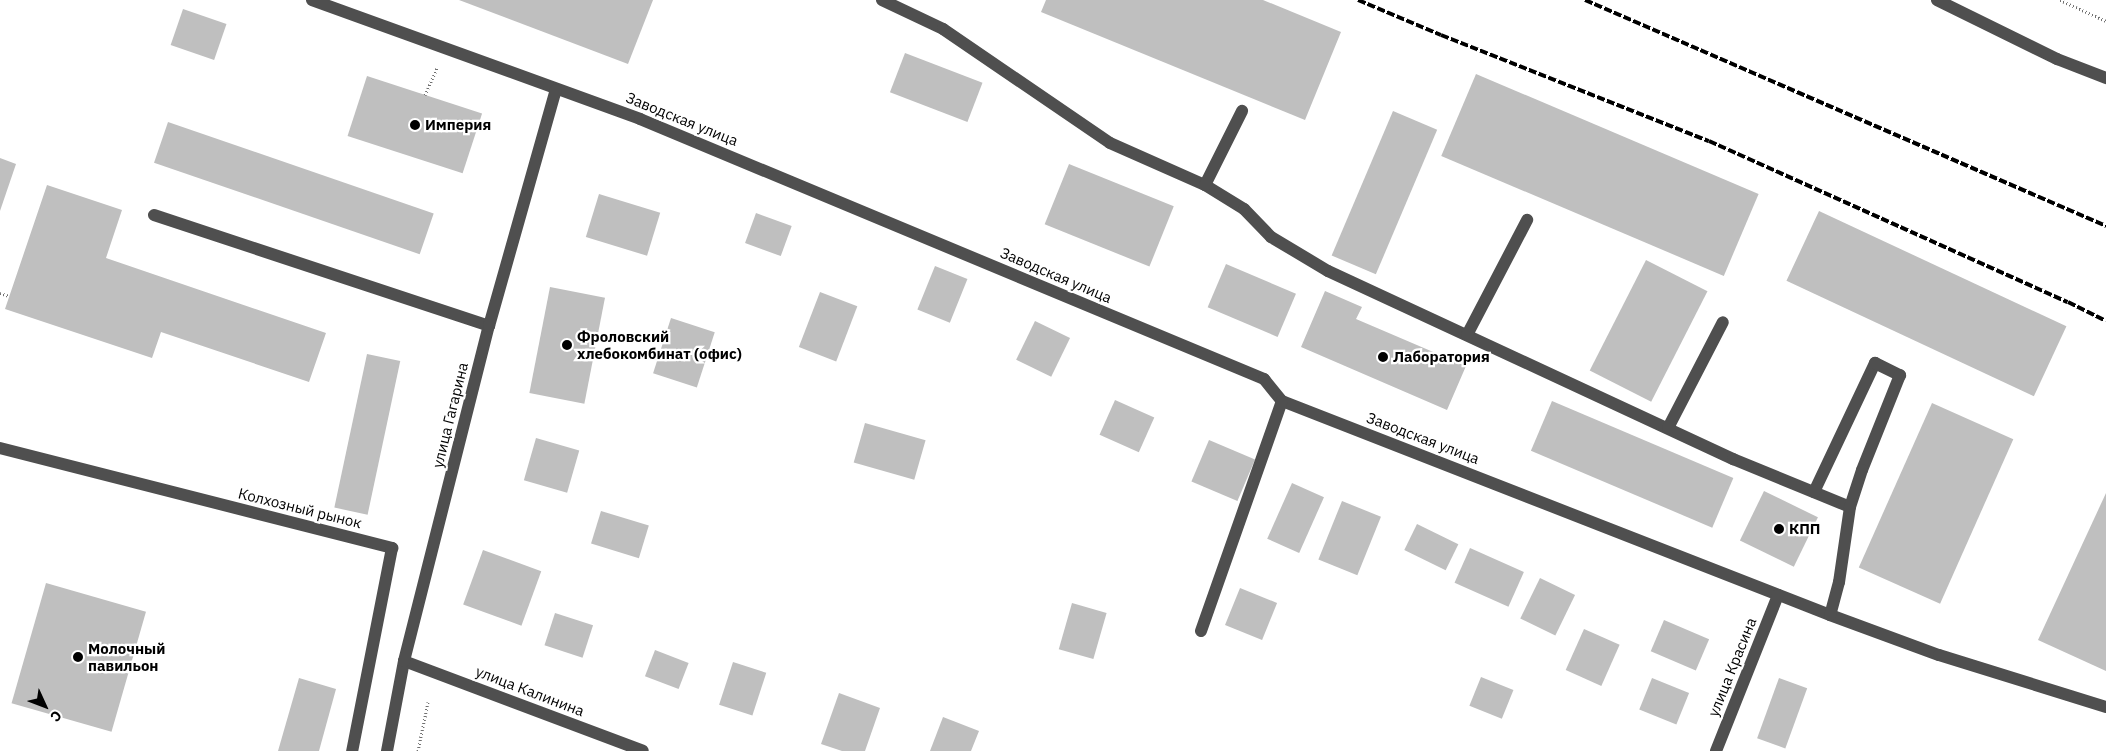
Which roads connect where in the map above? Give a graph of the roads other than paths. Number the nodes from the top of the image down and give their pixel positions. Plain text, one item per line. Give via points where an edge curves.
1 (312, 0) edge
2 (882, 0) edge
3 (1937, 0) edge
4 (2106, 78) edge
5 (556, 90) junction
6 (1242, 111) dead end
7 (1205, 185) junction
8 (154, 215) dead end
9 (1527, 220) dead end
10 (1723, 322) dead end
11 (489, 326) junction
12 (1467, 335) junction
13 (1282, 401) junction
14 (1668, 428) junction
15 (0, 448) edge
16 (1814, 492) junction
17 (1850, 507) junction
18 (1778, 595) junction
19 (1830, 615) junction
20 (1201, 630) dead end
21 (404, 661) junction
22 (2106, 707) edge
23 (352, 751) edge
24 (387, 751) edge
25 (643, 751) edge
26 (1716, 751) edge

1 - 5 street, Заводская улица
2 - 7 street via 944,29 1110,143
3 - 4 street via 2057,59
5 - 11 street, улица Гагарина
5 - 13 street, Заводская улица via 640,118 1264,379
6 - 7 street
7 - 12 street via 1244,209 1271,237 1328,270
8 - 11 street
9 - 12 street
10 - 14 street
11 - 21 street, улица Гагарина
12 - 14 street
13 - 18 street, Заводская улица
13 - 20 street
14 - 16 street
15 - 23 street, Колхозный рынок via 392,548
16 - 17 street
16 - 17 street via 1875,363 1900,375
17 - 19 street via 1839,582
18 - 19 street, Заводская улица
18 - 26 street, улица Красина
19 - 22 street, Заводская улица via 1939,656
21 - 24 street, улица Гагарина
21 - 25 street, улица Калинина

